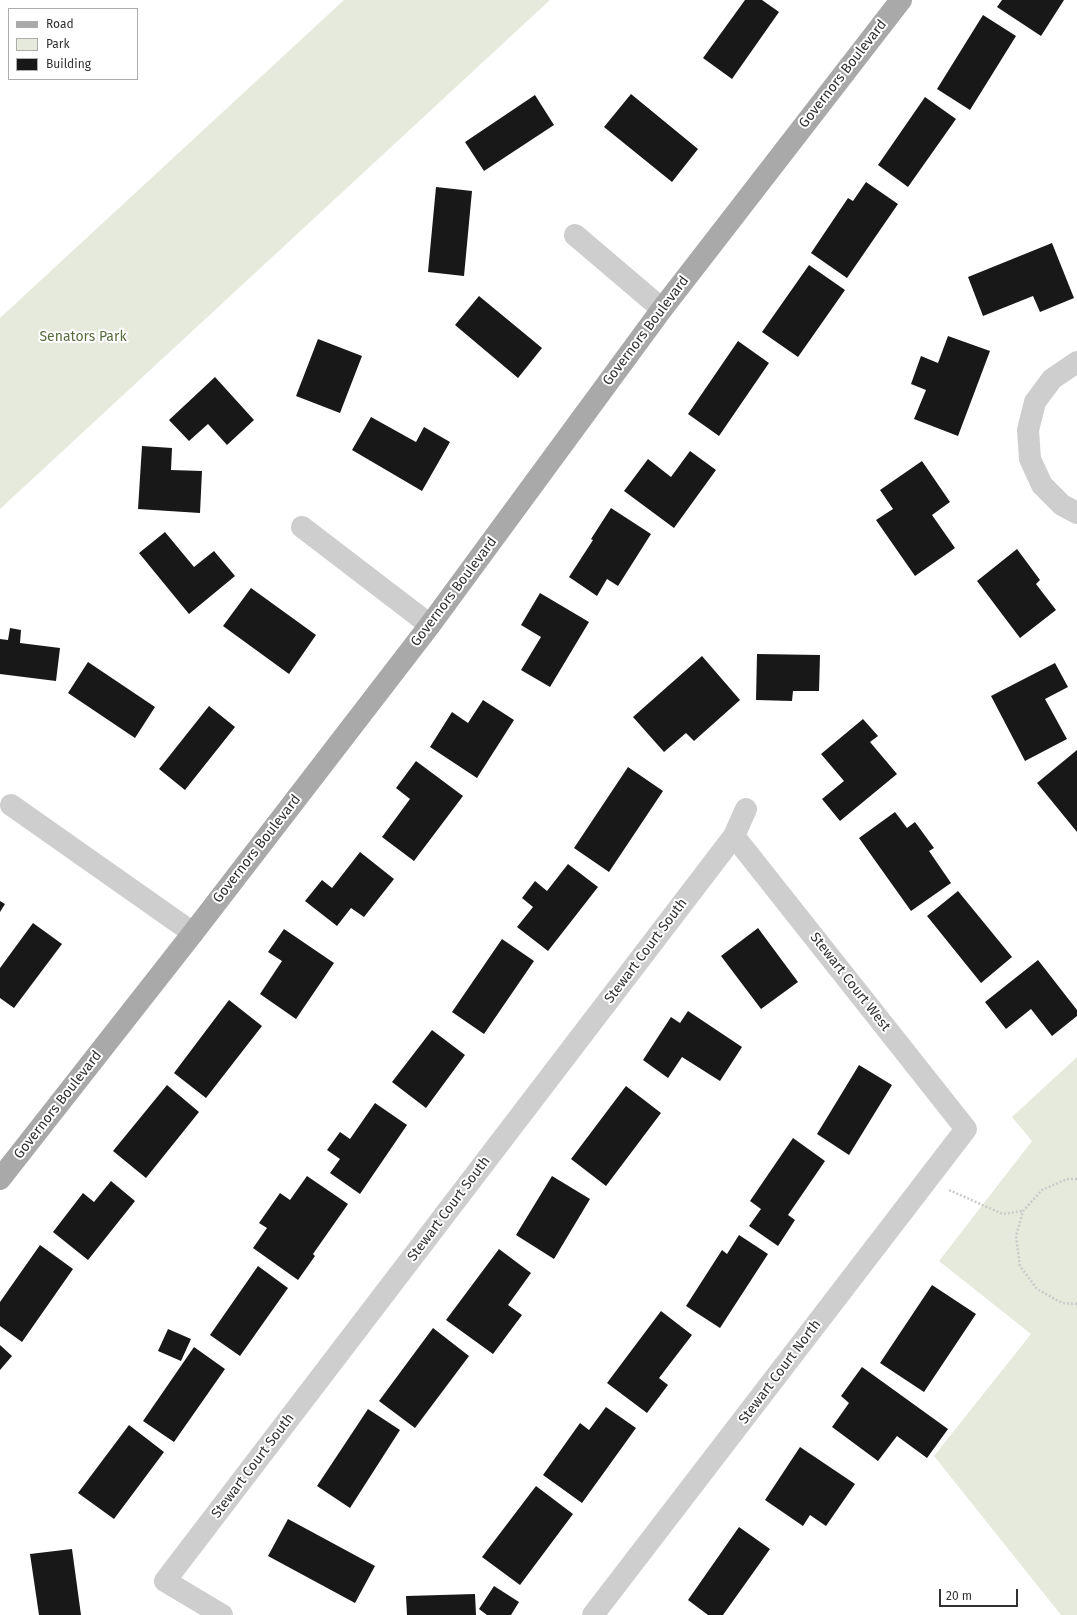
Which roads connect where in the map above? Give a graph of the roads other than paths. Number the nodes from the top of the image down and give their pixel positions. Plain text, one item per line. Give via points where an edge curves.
1 (901, 0) edge
2 (575, 236) dead end
3 (662, 308) junction
4 (1077, 362) edge
5 (1077, 513) edge
6 (302, 527) dead end
7 (430, 625) junction
8 (11, 805) dead end
9 (746, 809) dead end
10 (734, 836) junction
11 (192, 934) junction
12 (966, 1129) joint
13 (0, 1179) edge
14 (222, 1615) edge
15 (593, 1615) edge

1 - 3 main road, Governors Boulevard
2 - 3 street
3 - 7 main road, Governors Boulevard
4 - 5 street via 1052,379 1035,402 1028,430 1030,459 1042,485 1062,505
6 - 7 street
7 - 11 main road, Governors Boulevard
8 - 11 street
9 - 10 street, Stewart Court South
10 - 12 street, Stewart Court West
10 - 14 street, Stewart Court South via 165,1581
11 - 13 main road, Governors Boulevard
12 - 15 street, Stewart Court North

